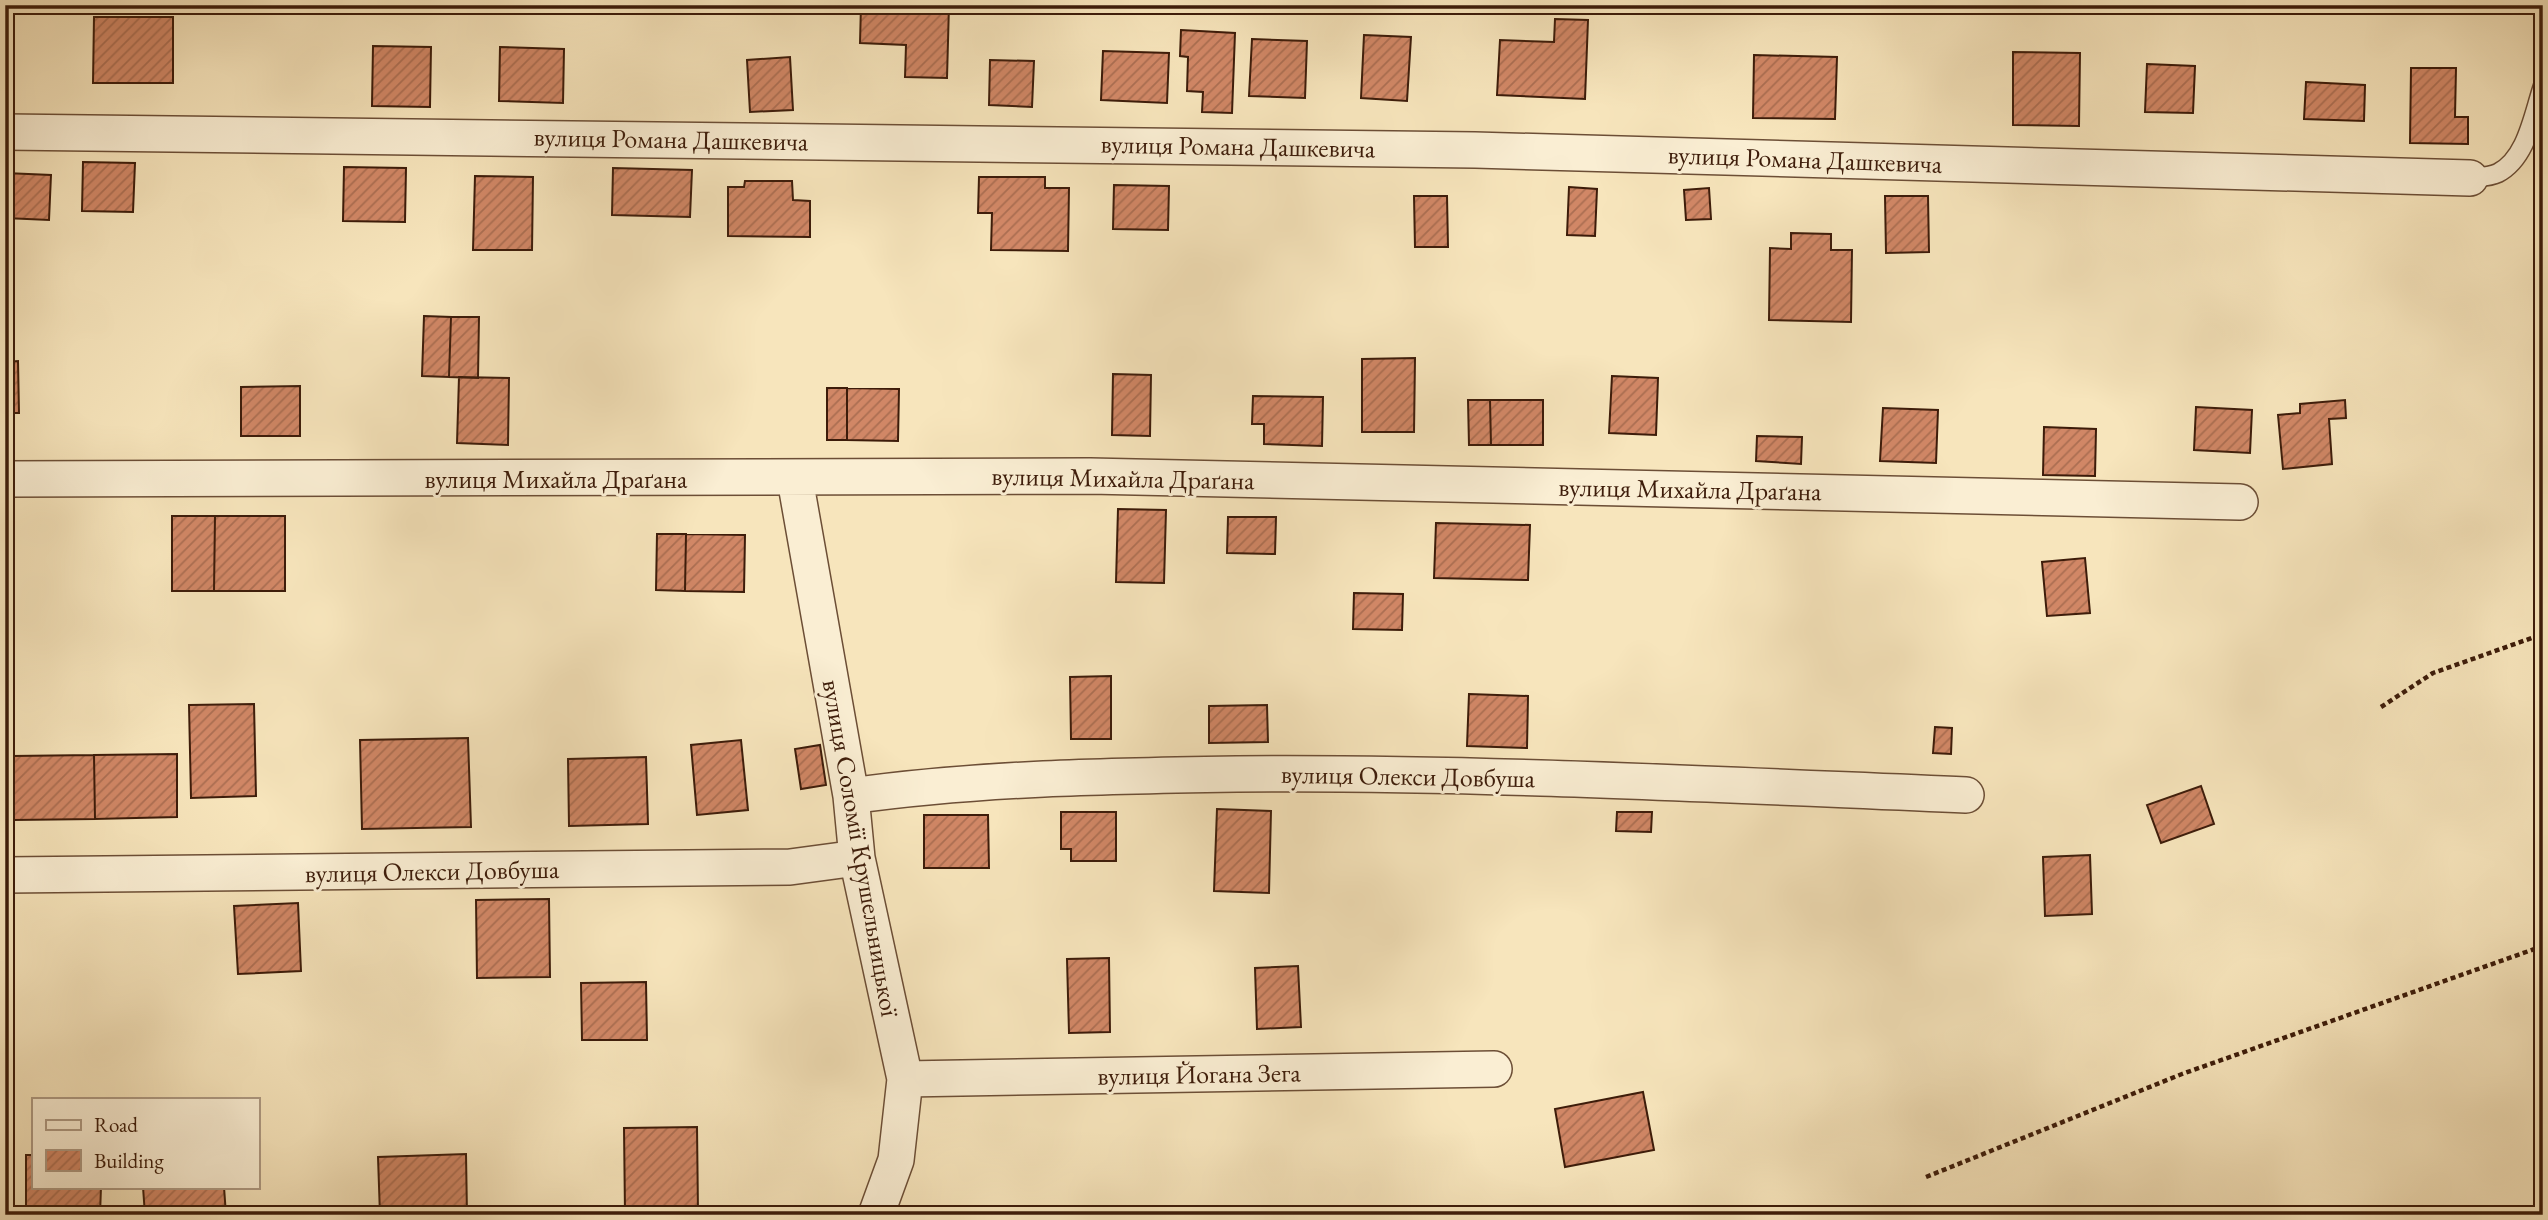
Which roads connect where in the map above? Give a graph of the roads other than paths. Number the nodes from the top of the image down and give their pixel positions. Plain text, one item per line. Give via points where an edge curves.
1 (2543, 86) edge
2 (5, 132) edge
3 (2470, 178) joint
4 (5, 479) edge
5 (794, 479) junction
6 (2240, 502) dead end
7 (1966, 795) dead end
8 (851, 796) junction
9 (857, 858) junction
10 (5, 875) edge
11 (1494, 1069) dead end
12 (905, 1079) junction
13 (876, 1215) edge

1 - 3 lane via 2524,143 2513,161 2496,174
2 - 3 street, вулиця Романа Дашкевича via 1461,149
4 - 5 street, вулиця Михайла Драґана
5 - 6 street, вулиця Михайла Драґана via 1090,475
5 - 8 street, вулиця Соломії Крушельницької
7 - 8 street, вулиця Олекси Довбуша via 1408,773 1140,775 931,785
8 - 9 street, вулиця Соломії Крушельницької
9 - 10 street, вулиця Олекси Довбуша via 790,867
9 - 12 street, вулиця Соломії Крушельницької
11 - 12 street, вулиця Йогана Зега
12 - 13 street, вулиця Соломії Крушельницької via 895,1160

